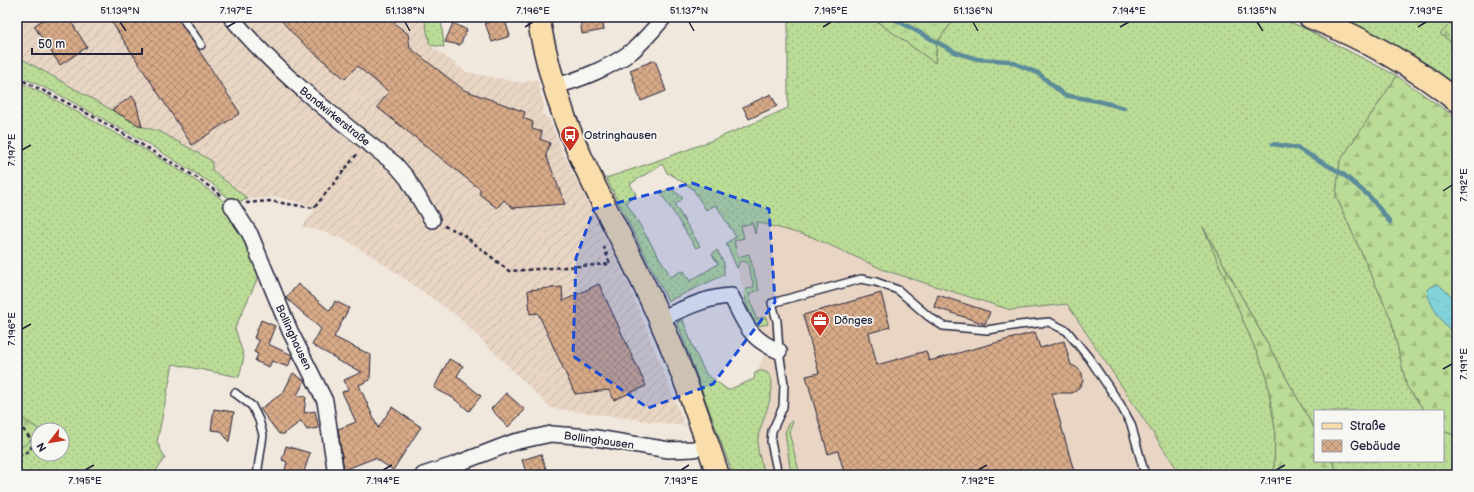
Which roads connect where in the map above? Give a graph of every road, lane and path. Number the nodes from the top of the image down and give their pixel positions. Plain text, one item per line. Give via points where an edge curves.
1 (182, 17) edge
2 (231, 17) edge
3 (538, 17) edge
4 (664, 17) edge
5 (1310, 17) edge
6 (201, 45) dead end
7 (17, 78) edge
8 (554, 86) junction
9 (1457, 101) edge
10 (367, 142) junction
11 (232, 206) junction
12 (432, 220) joint
13 (603, 245) dead end
14 (660, 319) junction
15 (779, 351) junction
16 (235, 393) dead end
17 (17, 425) edge
18 (708, 444) junction
19 (17, 458) edge
20 (257, 475) edge
21 (336, 475) edge
22 (423, 475) edge
23 (718, 475) edge
24 (778, 475) edge
25 (1145, 475) edge

1 - 6 lane
2 - 10 street, Bandwirkerstraße via 270,61
3 - 8 main road
4 - 8 street via 631,52 581,78
5 - 9 main road via 1347,32 1384,52 1427,78
7 - 11 path via 143,145 209,186
8 - 14 main road via 578,149
10 - 11 path via 314,208 269,201
10 - 12 street, Bandwirkerstraße via 395,164 407,178
11 - 21 street, Bollinghausen via 250,234 290,331 325,401
12 - 13 path via 461,233 509,271 610,264
14 - 15 street via 702,301 719,296 731,296 750,331 758,340
14 - 18 main road
15 - 24 lane via 784,384 783,407 772,431 771,442
15 - 25 lane via 777,321 772,303 861,279 898,290 943,326 987,330 1049,322 1067,331 1120,404 1131,424
16 - 20 lane via 252,406 259,420 263,435
17 - 19 path via 34,443 29,452
18 - 22 street, Bollinghausen via 686,450 669,450 590,437 551,434 508,444
18 - 23 main road

